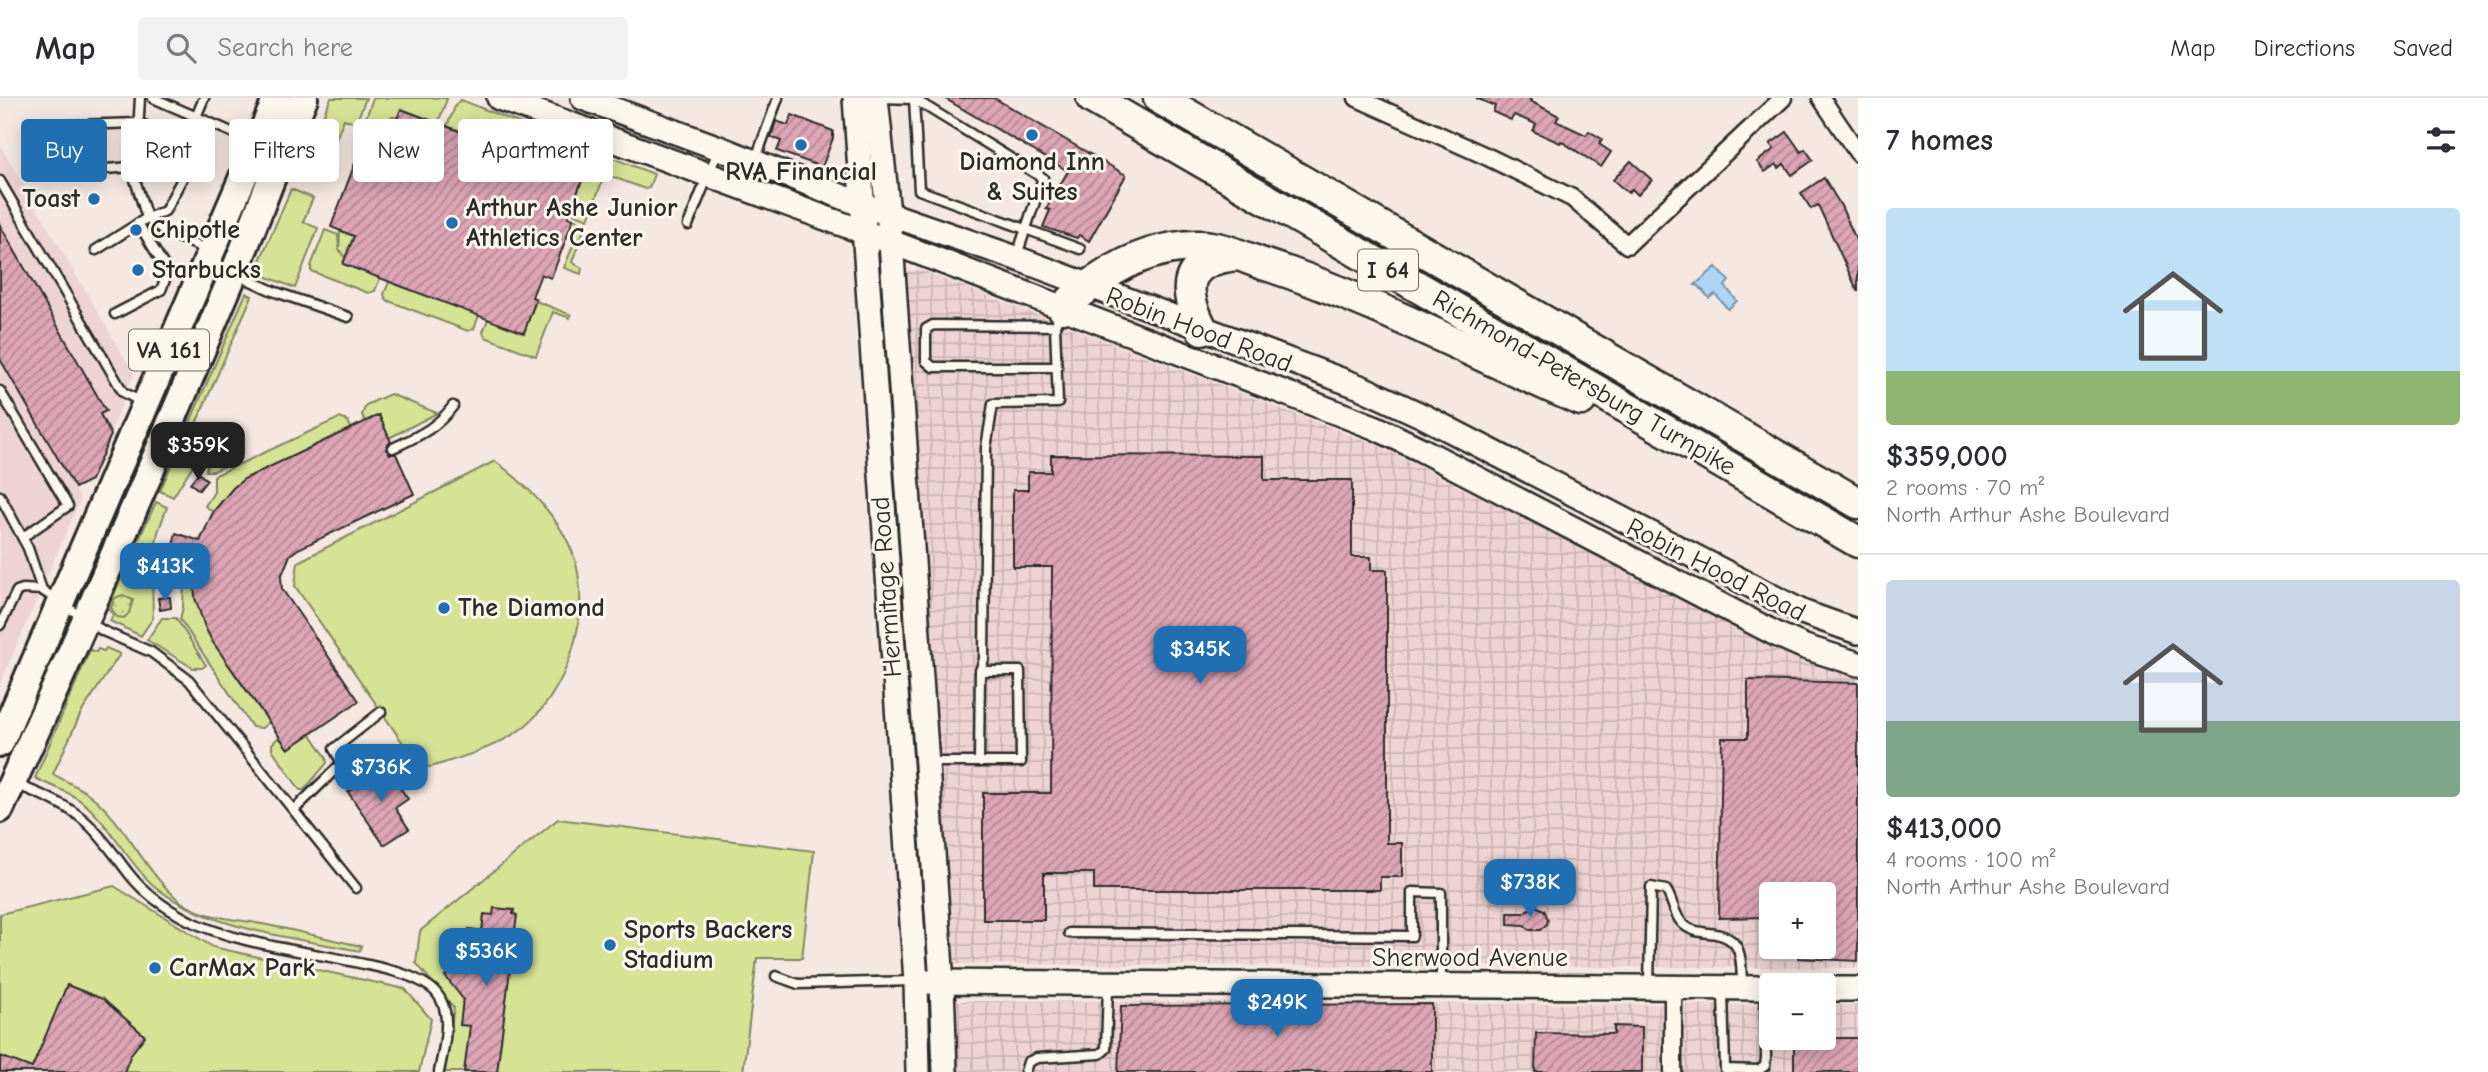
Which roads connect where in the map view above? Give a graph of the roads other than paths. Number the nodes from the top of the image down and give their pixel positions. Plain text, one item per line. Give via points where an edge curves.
1 (140, 98) edge
2 (153, 98) edge
3 (204, 98) edge
4 (277, 98) edge
5 (304, 98) edge
6 (778, 98) edge
7 (855, 98) edge
8 (876, 98) edge
9 (1092, 98) edge
10 (1160, 98) edge
11 (1357, 98) edge
12 (1783, 98) edge
13 (1821, 98) edge
14 (501, 99) edge
15 (914, 99) edge
16 (595, 100) edge
17 (173, 102) edge
18 (1179, 106) edge
19 (196, 117) junction
20 (139, 119) edge
21 (121, 123) edge
22 (229, 131) edge
23 (719, 148) junction
24 (1858, 153) edge
25 (755, 162) junction
26 (121, 168) edge
27 (708, 176) junction
28 (0, 181) edge
29 (136, 182) edge
30 (180, 182) edge
31 (863, 205) junction
32 (887, 214) junction
33 (147, 218) junction
34 (138, 223) junction
35 (688, 225) dead end
36 (1026, 228) junction
37 (866, 233) junction
38 (891, 242) junction
39 (1080, 248) dead end
40 (96, 250) dead end
41 (1236, 255) junction
42 (209, 256) junction
43 (1016, 258) junction
44 (234, 273) junction
45 (1087, 286) junction
46 (115, 314) dead end
47 (348, 317) dead end
48 (1059, 317) junction
49 (1202, 329) junction
50 (1057, 367) junction
51 (0, 391) edge
52 (145, 405) junction
53 (453, 406) dead end
54 (1684, 442) junction
55 (393, 448) dead end
56 (0, 496) edge
57 (1858, 503) edge
58 (1586, 518) junction
59 (23, 537) junction
60 (1858, 542) edge
61 (51, 596) junction
62 (86, 621) junction
63 (0, 625) edge
64 (1858, 632) edge
65 (1858, 664) edge
66 (980, 671) junction
67 (381, 712) dead end
68 (0, 743) edge
69 (927, 762) junction
70 (979, 762) junction
71 (6, 780) edge
72 (0, 809) edge
73 (294, 810) junction
74 (356, 888) dead end
75 (1069, 933) dead end
76 (776, 975) dead end
77 (916, 981) junction
78 (942, 983) junction
79 (1108, 984) junction
80 (1441, 986) junction
81 (1649, 987) junction
82 (1673, 987) junction
83 (1750, 988) edge
84 (1836, 989) edge
85 (1858, 989) edge
86 (1724, 1070) edge
87 (439, 1072) edge
88 (918, 1072) edge
89 (945, 1072) edge
90 (1025, 1072) edge
91 (1673, 1072) edge

1 - 20 lane
2 - 17 lane
3 - 19 lane
4 - 42 main road, VA 161
5 - 44 main road, VA 161
6 - 25 lane
7 - 31 main road, Hermitage Road
8 - 15 lane
8 - 32 main road, Hermitage Road
9 - 54 highway, Richmond-Petersburg Turnpike / I 64
10 - 18 highway, Richmond-Petersburg Turnpike / I 64
11 - 12 street via 1572,198 1627,245
13 - 24 street
14 - 16 main road via 530,100 572,115 586,115
14 - 27 main road, Robin Hood Road
15 - 36 lane via 1043,178
15 - 36 lane via 919,190
16 - 23 main road, Robin Hood Road
17 - 19 lane
18 - 57 highway, Richmond-Petersburg Turnpike / I 64
19 - 22 lane
21 - 26 lane via 43,125 44,174
23 - 25 main road, Robin Hood Road
23 - 27 lane
25 - 31 main road, Robin Hood Road
27 - 35 lane
27 - 37 main road, Robin Hood Road
28 - 52 lane via 123,392
29 - 33 lane
30 - 33 lane via 165,211
31 - 32 main road, Robin Hood Road
31 - 37 main road, Hermitage Road
32 - 38 main road, Hermitage Road
32 - 43 main road, Robin Hood Road
33 - 34 lane
33 - 42 lane
34 - 40 lane
34 - 46 lane via 168,272 161,290
36 - 39 lane
36 - 43 lane
37 - 38 main road, Robin Hood Road
37 - 77 main road, Hermitage Road
38 - 48 main road, Robin Hood Road
38 - 69 main road, Hermitage Road
41 - 45 highway via 1202,246 1155,252 1119,265
41 - 49 highway via 1207,262 1193,275 1189,295
41 - 54 highway via 1287,271 1436,333 1541,383
42 - 44 lane
42 - 52 main road, VA 161
43 - 45 main road, Robin Hood Road
44 - 47 lane
44 - 62 main road, VA 161
45 - 48 highway
45 - 49 main road, Robin Hood Road
48 - 50 lane
48 - 50 lane via 926,329 926,361 933,367
48 - 58 main road, Robin Hood Road via 1374,427
49 - 58 main road, Robin Hood Road via 1425,417
50 - 66 lane via 1058,403 993,404 986,448 984,659
51 - 59 lane via 68,506
52 - 61 main road, VA 161
53 - 55 lane via 433,428
54 - 60 highway, Richmond-Petersburg Turnpike / I 64
56 - 59 lane
58 - 64 main road, Robin Hood Road
58 - 65 main road, Robin Hood Road via 1778,635
59 - 61 lane
61 - 62 lane
61 - 63 lane via 17,591
61 - 68 main road, VA 161
62 - 71 main road, VA 161
62 - 73 lane via 151,652 189,680
66 - 70 lane
66 - 70 lane via 1020,671 1021,762
67 - 73 lane via 334,748 342,763
69 - 70 lane
69 - 78 main road, Hermitage Road
71 - 72 main road, VA 161
71 - 87 lane via 78,815 143,889 189,920 237,937 385,969 431,988 447,1023
73 - 74 lane
75 - 80 lane via 1412,936 1412,892 1441,893
76 - 77 lane via 798,984
77 - 78 main road, Sherwood Avenue
77 - 88 main road, Hermitage Road
78 - 79 main road, Sherwood Avenue
78 - 89 main road, Hermitage Road
79 - 80 main road, Sherwood Avenue
79 - 90 lane via 1106,1049 1100,1054 1037,1058 1028,1062
80 - 81 main road, Sherwood Avenue
81 - 82 main road, Sherwood Avenue
81 - 83 lane via 1651,887 1665,890 1683,924 1730,939 1739,950
82 - 83 main road, Sherwood Avenue
82 - 91 street
83 - 86 lane
83 - 86 lane via 1765,1066
84 - 85 main road

